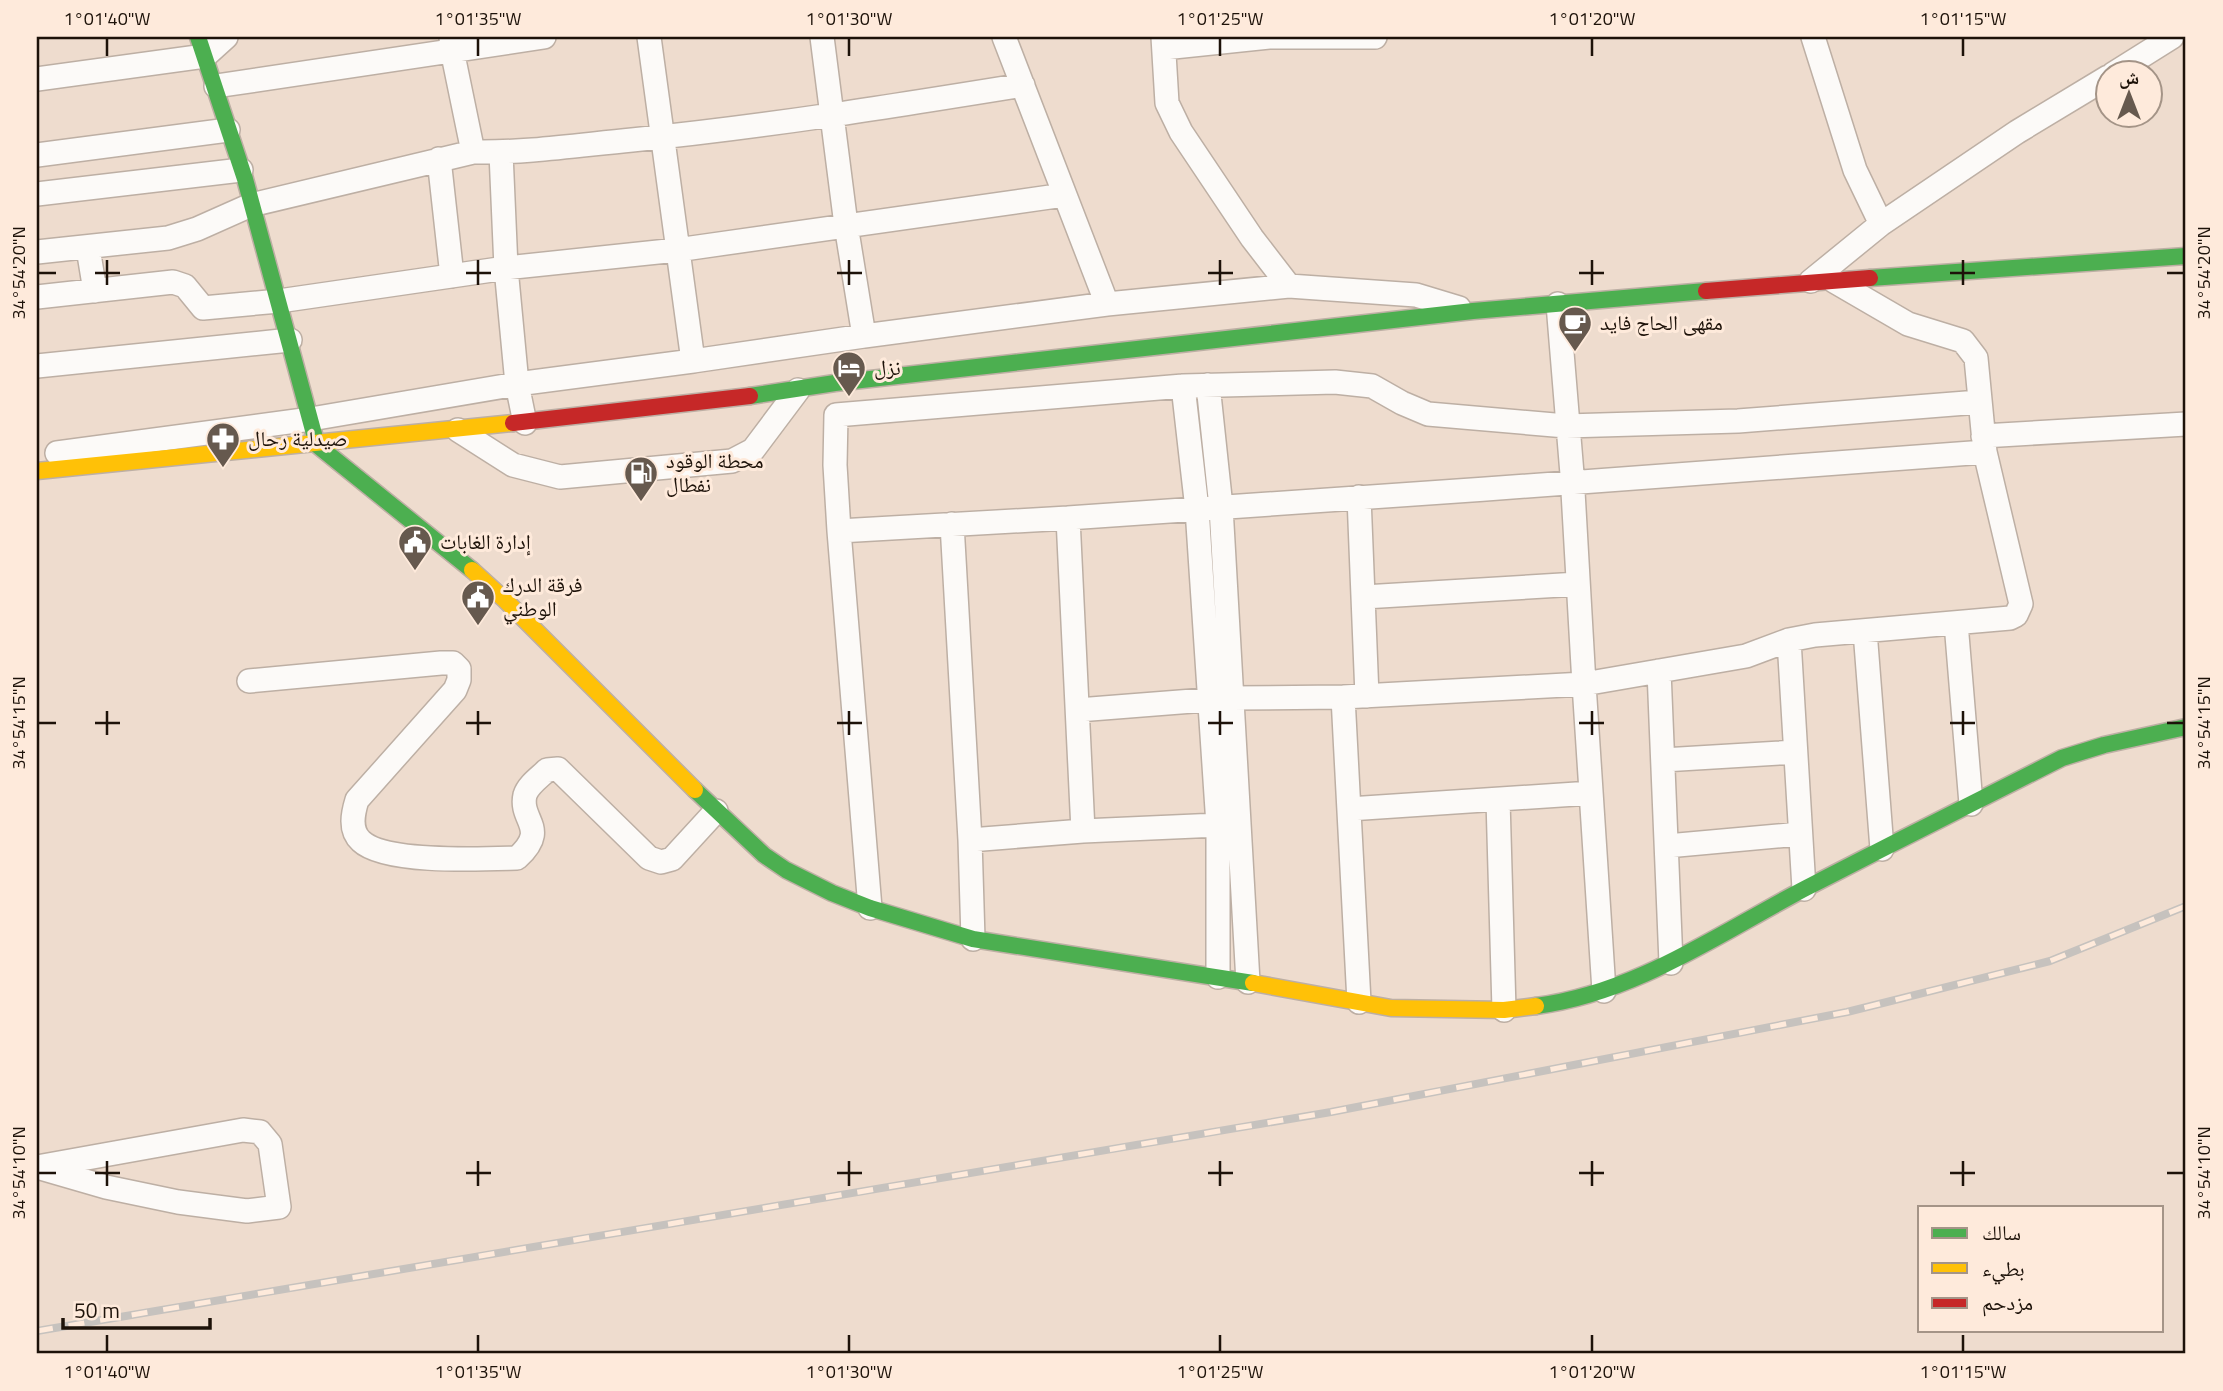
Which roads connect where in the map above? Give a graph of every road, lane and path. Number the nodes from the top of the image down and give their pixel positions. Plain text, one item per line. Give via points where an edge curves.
1 (226, 37) edge
2 (544, 37) edge
3 (649, 37) edge
4 (822, 37) edge
5 (1004, 37) edge
6 (1281, 37) edge
7 (1376, 37) edge
8 (1813, 37) edge
9 (2172, 37) edge
10 (1164, 43) edge
11 (452, 44) edge
12 (202, 46) edge
13 (2135, 60) edge
14 (37, 79) edge
15 (1023, 85) junction
16 (2094, 85) edge
17 (216, 86) junction
18 (834, 116) junction
19 (228, 130) junction
20 (662, 137) junction
21 (473, 152) junction
22 (501, 153) junction
23 (37, 155) edge
24 (439, 159) junction
25 (241, 170) junction
26 (37, 193) edge
27 (1064, 195) junction
28 (251, 205) junction
29 (1881, 224) junction
30 (846, 225) junction
31 (88, 248) junction
32 (677, 250) junction
33 (37, 252) edge
34 (2186, 256) edge
35 (506, 268) junction
36 (452, 276) junction
37 (1821, 280) junction
38 (1289, 286) junction
39 (94, 291) junction
40 (37, 297) edge
41 (279, 301) junction
42 (1107, 304) junction
43 (1558, 304) junction
44 (1465, 310) junction
45 (864, 336) junction
46 (290, 340) junction
47 (693, 361) junction
48 (37, 366) edge
49 (835, 383) junction
50 (517, 384) junction
51 (1208, 385) junction
52 (1183, 386) junction
53 (798, 390) junction
54 (1979, 402) junction
55 (836, 415) junction
56 (312, 419) junction
57 (525, 423) junction
58 (2186, 424) edge
59 (1566, 426) junction
60 (458, 430) junction
61 (1984, 444) junction
62 (317, 445) junction
63 (37, 455) edge
64 (37, 471) edge
65 (1572, 485) junction
66 (1359, 497) junction
67 (1221, 507) junction
68 (1197, 509) junction
69 (1068, 518) junction
70 (951, 524) junction
71 (839, 531) junction
72 (1578, 584) junction
73 (1364, 597) junction
74 (1956, 623) junction
75 (1865, 631) junction
76 (1789, 640) junction
77 (1659, 671) junction
78 (250, 681) dead end
79 (1584, 684) junction
80 (1367, 696) junction
81 (1343, 697) junction
82 (1220, 698) junction
83 (1078, 710) junction
84 (2186, 727) edge
85 (1795, 752) junction
86 (1663, 760) junction
87 (1591, 793) junction
88 (1498, 800) junction
89 (1971, 804) junction
90 (1349, 809) junction
91 (716, 811) junction
92 (1218, 825) junction
93 (1083, 831) junction
94 (1800, 834) junction
95 (970, 840) junction
96 (1667, 846) junction
97 (1882, 849) junction
98 (1804, 889) junction
99 (870, 908) junction
100 (973, 939) junction
101 (1671, 963) junction
102 (1218, 977) junction
103 (1248, 982) junction
104 (1604, 991) junction
105 (1359, 1002) junction
106 (1504, 1010) junction
107 (247, 1211) joint

1 - 12 street
2 - 11 street
3 - 20 street
4 - 18 street
5 - 15 street
6 - 7 street
6 - 10 street
8 - 29 street via 1855,170
9 - 13 street
10 - 38 street via 1167,103 1181,132
11 - 17 street
11 - 21 street
12 - 14 street
12 - 17 street
15 - 18 street
15 - 27 street
16 - 29 street
17 - 19 street
18 - 20 street
18 - 30 street
19 - 23 street
19 - 25 street
20 - 22 street
20 - 32 street
21 - 22 street
21 - 24 street
22 - 35 street
24 - 28 street
24 - 36 street
25 - 26 street
25 - 28 street
27 - 30 street
27 - 42 street
28 - 31 street via 168,238
28 - 41 street
29 - 37 street
30 - 32 street
30 - 45 street
31 - 33 street
31 - 39 street
32 - 35 street
32 - 47 street
34 - 37 street
35 - 36 street
35 - 50 street
36 - 41 street
37 - 43 street
37 - 54 street via 1908,324 1964,341 1976,358
38 - 42 street
38 - 44 street via 1416,295
39 - 40 street
39 - 41 street via 173,282 185,286 203,308
41 - 46 street
42 - 45 street
43 - 44 street
43 - 59 street
44 - 49 street
45 - 47 street
46 - 48 street
46 - 56 street
47 - 50 street
49 - 53 street
49 - 55 street
50 - 56 street
50 - 57 street
51 - 52 street
51 - 59 street via 1348,382 1372,386 1427,414
51 - 67 street
52 - 55 street
52 - 68 street
53 - 57 street
53 - 60 street via 753,450 732,461 560,477 513,465
54 - 59 street via 1738,421
54 - 61 street
55 - 71 street
56 - 62 street
56 - 63 street
57 - 60 street
58 - 61 street
59 - 65 street
60 - 62 street
61 - 65 street
61 - 74 street via 2021,604 2010,618
62 - 64 street
62 - 91 street via 505,600
65 - 66 street
65 - 72 street
66 - 67 street
66 - 73 street
67 - 68 street
67 - 82 street
68 - 69 street
68 - 82 street
69 - 70 street
69 - 83 street
70 - 71 street
70 - 95 street
71 - 99 street
72 - 73 street
72 - 79 street
73 - 80 street
74 - 75 street
74 - 89 street
75 - 76 street
75 - 97 street
76 - 77 street via 1746,656
76 - 85 street
77 - 79 street
77 - 86 street
78 - 91 street via 441,663 453,663 459,669 455,690 357,800 352,822 357,836 367,846 393,854 517,858 531,841 533,830 525,794 552,768 649,858 661,862 672,859
79 - 80 street
79 - 87 street
80 - 81 street
81 - 82 street
81 - 90 street
82 - 83 street
82 - 92 street
82 - 103 street
83 - 93 street
84 - 89 street via 2062,758
85 - 86 street
85 - 94 street
86 - 96 street
87 - 88 street
87 - 104 street
88 - 90 street
88 - 106 street
89 - 97 street
90 - 105 street
91 - 99 street via 786,870
92 - 93 street
92 - 102 street
93 - 95 street
94 - 96 street
94 - 98 street
95 - 100 street
96 - 101 street
97 - 98 street
98 - 101 street
99 - 100 street
100 - 102 street
101 - 104 street
102 - 103 street
103 - 105 street
104 - 106 street via 1565,1002
105 - 106 street via 1391,1008
107 - 107 street via 106,1187 37,1167 243,1130 260,1132 270,1144 279,1207

